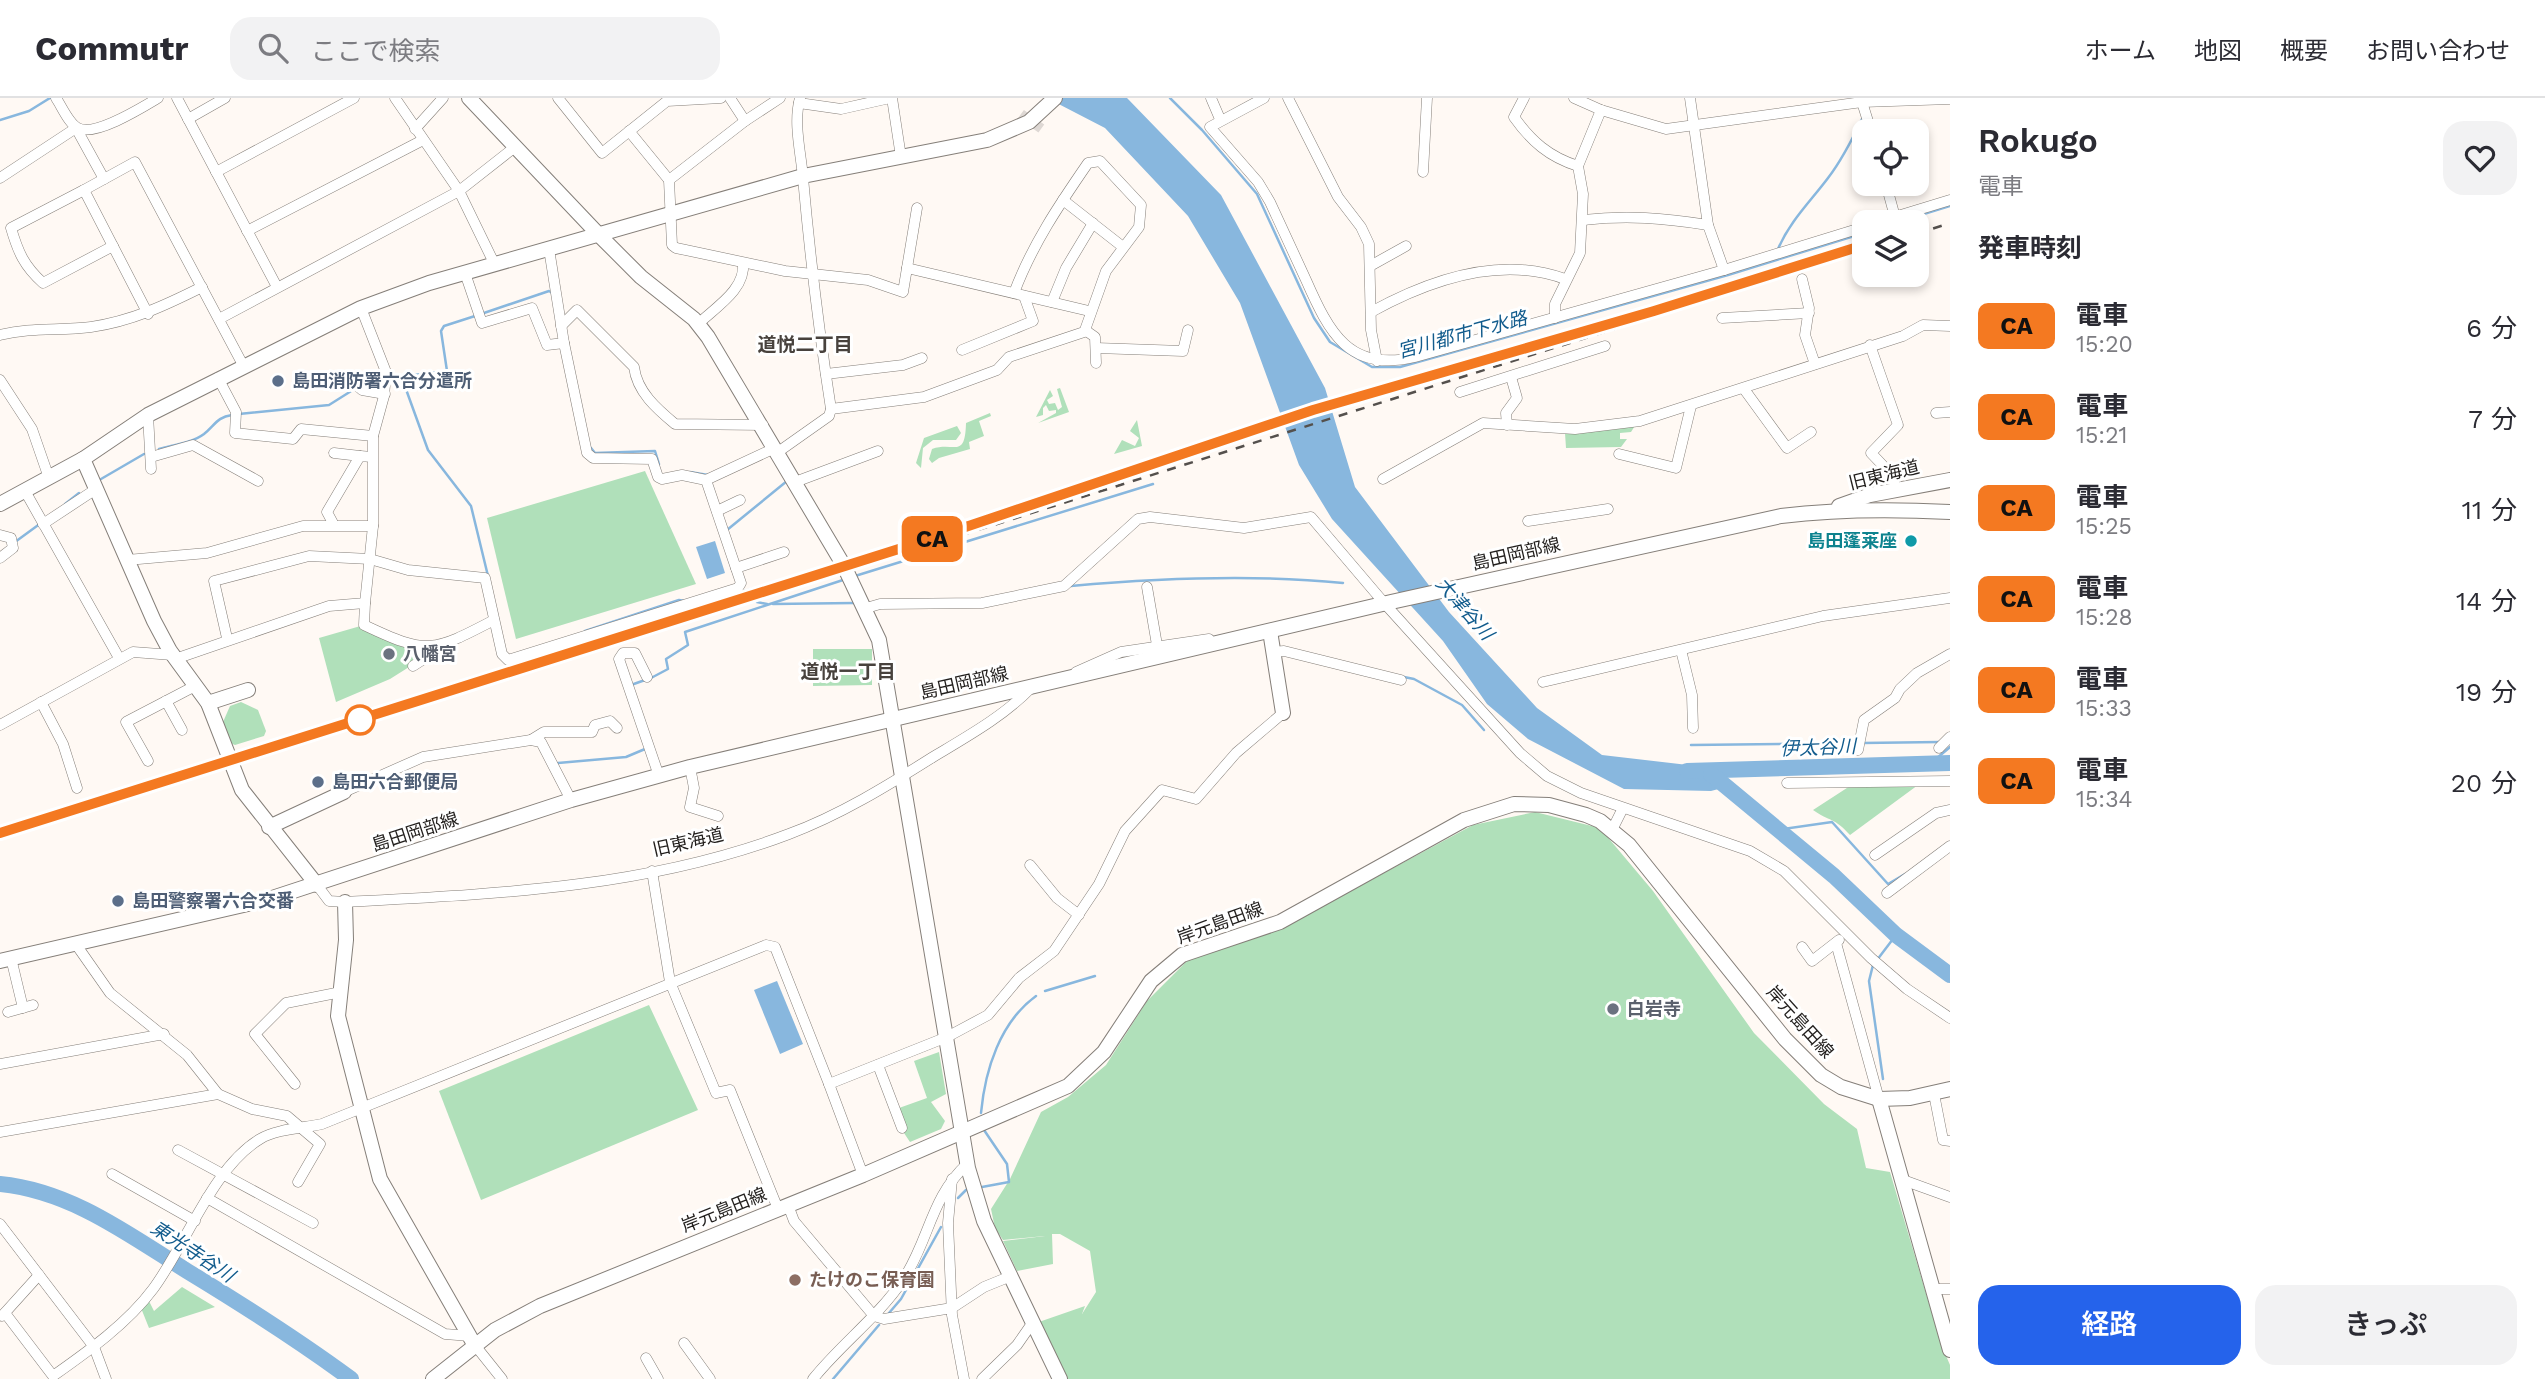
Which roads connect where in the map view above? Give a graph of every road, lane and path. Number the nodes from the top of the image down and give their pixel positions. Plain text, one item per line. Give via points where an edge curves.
1 (56, 98) edge
2 (158, 98) edge
3 (177, 98) edge
4 (225, 98) edge
5 (355, 98) edge
6 (395, 98) edge
7 (443, 98) edge
8 (469, 98) edge
9 (721, 98) edge
10 (730, 98) edge
11 (780, 98) edge
12 (891, 98) edge
13 (1211, 98) edge
14 (1264, 98) edge
15 (1288, 98) edge
16 (1427, 98) edge
17 (1524, 98) edge
18 (1574, 98) edge
19 (1690, 98) edge
20 (562, 99) edge
21 (1950, 99) edge
22 (799, 100) edge
23 (1863, 102) junction
24 (1051, 103) edge
25 (1601, 110) junction
26 (188, 118) junction
27 (1220, 119) junction
28 (1868, 119) edge
29 (745, 121) junction
30 (1693, 127) junction
31 (76, 128) junction
32 (415, 129) junction
33 (629, 131) junction
34 (423, 140) junction
35 (515, 147) junction
36 (901, 157) junction
37 (1578, 166) junction
38 (216, 172) junction
39 (1423, 172) dead end
40 (803, 176) junction
41 (0, 178) edge
42 (104, 179) junction
43 (669, 180) junction
44 (84, 190) junction
45 (459, 191) junction
46 (1063, 200) junction
47 (1950, 200) edge
48 (917, 208) dead end
49 (1918, 210) edge
50 (671, 216) junction
51 (1583, 220) junction
52 (1093, 223) junction
53 (1708, 225) junction
54 (1852, 230) edge
55 (247, 231) junction
56 (600, 236) junction
57 (113, 246) junction
58 (1406, 246) dead end
59 (1123, 247) junction
60 (549, 249) junction
61 (743, 263) junction
62 (495, 265) junction
63 (1372, 265) junction
64 (907, 268) junction
65 (1724, 270) junction
66 (465, 273) junction
67 (813, 273) junction
68 (1565, 279) junction
69 (1802, 279) dead end
70 (202, 287) junction
71 (277, 287) junction
72 (1019, 295) junction
73 (1052, 302) junction
74 (361, 308) junction
75 (1089, 311) junction
76 (1371, 312) junction
77 (1809, 313) junction
78 (148, 314) junction
79 (1555, 318) junction
80 (1722, 318) dead end
81 (219, 319) junction
82 (698, 324) junction
83 (561, 326) junction
84 (1950, 327) edge
85 (1188, 330) dead end
86 (1087, 331) junction
87 (0, 335) edge
88 (564, 344) junction
89 (1870, 345) junction
90 (1605, 346) dead end
91 (1096, 348) junction
92 (962, 350) dead end
93 (922, 358) dead end
94 (1377, 361) junction
95 (1096, 363) dead end
96 (1815, 364) junction
97 (243, 365) junction
98 (826, 374) junction
99 (1511, 376) junction
100 (218, 378) junction
101 (0, 380) edge
102 (353, 382) dead end
103 (1744, 389) junction
104 (1460, 391) dead end
105 (385, 394) junction
106 (1691, 406) junction
107 (831, 409) junction
108 (1950, 412) edge
109 (1936, 413) dead end
110 (148, 415) junction
111 (763, 425) junction
112 (1507, 425) junction
113 (1811, 432) dead end
114 (373, 436) junction
115 (776, 449) junction
116 (878, 451) dead end
117 (334, 453) dead end
118 (1619, 454) dead end
119 (360, 456) junction
120 (151, 457) junction
121 (372, 457) junction
122 (83, 459) junction
123 (151, 469) dead end
124 (49, 478) junction
125 (1383, 479) dead end
126 (706, 480) junction
127 (1950, 480) edge
128 (258, 481) dead end
129 (795, 482) junction
130 (96, 489) junction
131 (1896, 489) junction
132 (25, 491) junction
133 (740, 500) dead end
134 (0, 503) edge
135 (1608, 509) dead end
136 (719, 510) junction
137 (1829, 510) junction
138 (1950, 512) edge
139 (1528, 521) dead end
140 (43, 524) junction
141 (334, 525) junction
142 (373, 526) junction
143 (0, 535) edge
144 (784, 552) dead end
145 (0, 558) edge
146 (370, 559) junction
147 (127, 560) junction
148 (736, 568) junction
149 (1147, 587) dead end
150 (1950, 598) edge
151 (365, 603) junction
152 (1388, 603) junction
153 (862, 605) junction
154 (494, 620) junction
155 (1270, 631) junction
156 (227, 638) junction
157 (1234, 639) junction
158 (444, 645) junction
159 (1157, 645) junction
160 (1681, 650) junction
161 (1273, 652) junction
162 (1950, 653) edge
163 (174, 657) junction
164 (119, 658) junction
165 (413, 666) dead end
166 (647, 677) dead end
167 (1067, 679) junction
168 (1401, 680) dead end
169 (1543, 682) dead end
170 (195, 686) junction
171 (1032, 687) junction
172 (248, 690) dead end
173 (166, 701) junction
174 (41, 702) junction
175 (208, 704) junction
176 (1283, 713) joint
177 (892, 719) junction
178 (0, 726) edge
179 (617, 728) dead end
180 (1693, 728) dead end
181 (182, 730) dead end
182 (1950, 737) edge
183 (531, 740) junction
184 (1950, 748) edge
185 (1858, 750) dead end
186 (148, 761) dead end
187 (691, 767) junction
188 (659, 776) junction
189 (901, 778) junction
190 (1950, 781) edge
191 (1787, 783) dead end
192 (77, 788) dead end
193 (344, 792) joint
194 (571, 800) junction
195 (1623, 808) junction
196 (1950, 810) edge
197 (718, 816) dead end
198 (269, 827) junction
199 (1612, 830) junction
200 (1950, 846) edge
201 (1875, 855) dead end
202 (1030, 866) dead end
203 (652, 871) junction
204 (317, 885) junction
205 (1887, 893) dead end
206 (345, 902) junction
207 (1079, 915) junction
208 (1848, 932) junction
209 (75, 943) junction
210 (1836, 943) junction
211 (1802, 947) dead end
212 (6, 959) edge
213 (670, 982) junction
214 (341, 992) junction
215 (8, 1012) dead end
216 (1950, 1018) edge
217 (164, 1034) junction
218 (947, 1037) junction
219 (0, 1064) edge
220 (878, 1065) junction
221 (295, 1084) dead end
222 (829, 1084) junction
223 (1950, 1088) edge
224 (218, 1094) junction
225 (1934, 1094) junction
226 (1879, 1099) junction
227 (361, 1109) junction
228 (304, 1128) junction
229 (902, 1128) dead end
230 (0, 1132) edge
231 (962, 1132) junction
232 (1950, 1141) edge
233 (178, 1150) dead end
234 (968, 1163) junction
235 (111, 1174) dead end
236 (224, 1175) junction
237 (863, 1175) junction
238 (951, 1179) junction
239 (1903, 1180) junction
240 (298, 1182) dead end
241 (1950, 1197) edge
242 (207, 1198) junction
243 (783, 1207) junction
244 (195, 1221) junction
245 (313, 1223) dead end
246 (0, 1224) edge
247 (39, 1275) junction
248 (1011, 1276) junction
249 (1933, 1289) junction
250 (1950, 1289) edge
251 (952, 1308) junction
252 (3, 1315) edge
253 (874, 1316) junction
254 (1033, 1322) junction
255 (472, 1340) junction
256 (684, 1343) dead end
257 (94, 1347) junction
258 (1950, 1350) edge
259 (646, 1358) dead end
260 (107, 1379) edge
261 (433, 1379) edge
262 (502, 1379) edge
263 (658, 1379) edge
264 (710, 1379) edge
265 (813, 1379) edge
266 (964, 1379) edge
267 (982, 1379) edge
268 (1060, 1379) edge

1 - 31 street
2 - 31 street via 120,119 86,131
3 - 26 street
4 - 26 street
5 - 38 street
6 - 32 street
7 - 32 street
8 - 35 street
9 - 33 street via 667,101
10 - 29 street
11 - 29 street
12 - 22 street via 841,109
12 - 36 street
13 - 27 street
14 - 27 street
15 - 63 street via 1338,197 1361,227
16 - 39 street
17 - 37 street via 1514,117 1532,142 1557,160
18 - 25 street
19 - 30 street
20 - 33 street via 602,153
21 - 23 street
22 - 40 street
23 - 28 street
23 - 30 street
24 - 36 street via 1028,122 996,137
25 - 30 street via 1666,129
25 - 37 street
26 - 38 street
27 - 94 street via 1210,127 1270,201 1326,324 1348,347
29 - 43 street
30 - 53 street
31 - 41 street
31 - 42 street
32 - 34 street
33 - 43 street
34 - 45 street
34 - 55 street
35 - 45 street
35 - 56 street
36 - 40 street
37 - 51 street
38 - 55 street
40 - 50 street
40 - 67 street
42 - 44 street
42 - 70 street via 135,162
43 - 50 street
44 - 57 street
44 - 57 street via 11,228 19,255 43,283
45 - 62 street
45 - 71 street
46 - 52 street
46 - 59 street via 1088,163 1100,161 1141,205 1139,227
46 - 72 street via 1035,244
47 - 49 street
48 - 64 street
50 - 56 street
50 - 61 street via 676,248
51 - 53 street via 1634,216
51 - 68 street via 1580,253
52 - 59 street
52 - 73 street
53 - 65 street
54 - 65 street
55 - 71 street
56 - 60 street
56 - 82 street
57 - 78 street
58 - 63 street
59 - 75 street via 1106,271
60 - 62 street
60 - 83 street
61 - 67 street
61 - 82 street via 738,286
62 - 66 street
63 - 76 street
64 - 67 street via 903,292 868,280
64 - 72 street
65 - 79 street
66 - 74 street
66 - 88 street via 482,323 532,308 547,345
67 - 98 street
68 - 76 street via 1522,267 1448,278 1421,286
68 - 79 street
69 - 77 street
70 - 78 street
70 - 81 street
71 - 81 street
72 - 73 street
72 - 92 street via 1032,321
73 - 75 street
74 - 97 street
74 - 105 street via 385,364
75 - 86 street
76 - 94 street
77 - 80 street
77 - 96 street via 1805,335
78 - 87 street via 94,326 29,327
79 - 94 street via 1392,363
81 - 97 street
82 - 111 street
83 - 88 street
83 - 111 street via 578,310 634,367 648,400 675,424
84 - 89 street via 1923,325
85 - 91 street via 1183,351
86 - 91 street via 1095,337
86 - 107 street via 1009,357 997,370 924,397
88 - 126 street via 589,457 652,459 662,479 682,475
89 - 96 street
89 - 131 street via 1898,425 1871,453 1892,475
90 - 99 street
91 - 95 street
93 - 98 street via 903,365
96 - 103 street
97 - 100 street
98 - 107 street
99 - 104 street
99 - 112 street via 1517,398 1506,412
100 - 110 street
100 - 114 street via 236,412 235,433 293,439 301,429
101 - 124 street via 32,429
102 - 105 street via 362,390
103 - 106 street
103 - 113 street via 1787,448
105 - 114 street
106 - 112 street via 1640,421 1575,429
106 - 118 street via 1676,468
107 - 115 street via 829,416
108 - 109 street
110 - 120 street
110 - 122 street
111 - 115 street
112 - 125 street via 1483,423
114 - 121 street
115 - 126 street
115 - 129 street
116 - 129 street
117 - 119 street
119 - 121 street
119 - 141 street via 327,512
120 - 123 street
120 - 128 street via 193,445
121 - 142 street
122 - 124 street
122 - 130 street
124 - 132 street
126 - 136 street
127 - 131 street, 旧東海道
129 - 153 street
130 - 140 street
130 - 147 street
131 - 137 street, 旧東海道
132 - 134 street
132 - 140 street
133 - 136 street
135 - 139 street
136 - 148 street
137 - 138 street, 島田岡部線
137 - 152 street, 島田岡部線 via 1734,524
140 - 164 street
141 - 142 street
141 - 147 street via 303,526 207,553
142 - 146 street
143 - 145 street via 11,538 13,548
144 - 148 street
146 - 151 street
146 - 154 street via 408,570 485,578
146 - 156 street via 309,556 214,581
147 - 163 street
148 - 154 street via 738,588 508,660 502,654
149 - 159 street
150 - 160 street via 1824,616
151 - 156 street via 328,606
151 - 158 street via 364,625 406,645
152 - 153 street via 1342,557 1311,517 1244,528 1150,517 1130,523 1064,586 982,603
152 - 155 street, 島田岡部線
152 - 195 street via 1520,753 1548,776
153 - 177 street via 882,649
154 - 158 street
155 - 157 street, 島田岡部線
155 - 161 street
156 - 163 street
157 - 159 street
157 - 167 street, 島田岡部線
158 - 165 street
159 - 167 street via 1104,658
160 - 169 street
160 - 180 street via 1692,695
161 - 168 street
161 - 176 street
162 - 185 street via 1917,673 1895,698 1864,720
163 - 164 street via 139,651
163 - 170 street
164 - 174 street
166 - 188 street via 635,653 623,653 619,659
167 - 171 street, 島田岡部線
170 - 173 street
170 - 175 street
171 - 177 street, 島田岡部線
171 - 189 street, 旧東海道 via 1014,706
172 - 175 street
173 - 181 street
173 - 186 street via 126,722
174 - 178 street
174 - 192 street via 63,744
175 - 198 street via 236,778
176 - 207 street via 1236,753 1196,799 1162,790 1125,831
177 - 187 street, 島田岡部線
177 - 189 street
179 - 183 street via 610,721 596,725 592,732 544,732
182 - 184 street via 1939,748
183 - 193 street via 423,757
183 - 194 street via 541,742
187 - 188 street, 島田岡部線
187 - 197 street via 694,788 690,807
188 - 194 street, 島田岡部線
189 - 203 street, 旧東海道 via 790,834
189 - 218 street
190 - 191 street
193 - 198 street
194 - 204 street, 島田岡部線
195 - 199 street
195 - 208 street via 1749,851 1784,871
196 - 201 street via 1936,813
198 - 204 street
199 - 226 street, 岸元島田線 via 1647,864 1801,1057 1841,1087
199 - 231 street, 岸元島田線 via 1586,815 1549,805 1499,807 1464,820 1280,922 1182,955 1151,981 1087,1071 1041,1100
200 - 205 street
202 - 207 street via 1057,898
203 - 206 street, 旧東海道 via 530,891
203 - 213 street
204 - 206 street via 329,901
204 - 209 street, 島田岡部線
206 - 214 street
207 - 218 street via 1054,951 1019,978 989,1015
208 - 210 street
208 - 216 street via 1907,989
209 - 212 street, 島田岡部線
209 - 217 street via 110,993
210 - 211 street via 1812,961
210 - 226 street
212 - 215 street via 28,1006
213 - 222 street via 766,945 775,947
213 - 227 street
213 - 243 street via 716,1093 730,1090
214 - 221 street via 286,1003 255,1034
214 - 227 street via 338,1016
217 - 219 street
217 - 224 street
218 - 220 street
218 - 231 street
220 - 222 street
220 - 229 street
222 - 237 street
223 - 225 street, 岸元島田線
224 - 228 street via 252,1109 287,1116
224 - 230 street
225 - 226 street, 岸元島田線
225 - 232 street via 1943,1140
226 - 239 street
227 - 228 street
227 - 255 street via 380,1179
228 - 236 street via 262,1137
228 - 240 street via 320,1144
231 - 234 street
231 - 237 street, 岸元島田線
233 - 236 street
234 - 238 street
234 - 248 street via 984,1221
235 - 244 street
236 - 242 street
236 - 245 street
237 - 243 street, 岸元島田線
238 - 251 street
238 - 253 street via 910,1269
239 - 241 street
239 - 249 street
242 - 244 street
242 - 255 street via 445,1334
243 - 253 street
243 - 255 street, 岸元島田線 via 576,1290
244 - 257 street via 151,1293
246 - 247 street
247 - 252 street
247 - 257 street
248 - 251 street
248 - 254 street
249 - 250 street
249 - 258 street
251 - 253 street via 884,1319
251 - 266 street
252 - 257 street via 53,1376
253 - 265 street
254 - 267 street
254 - 268 street
255 - 261 street, 岸元島田線
255 - 262 street
256 - 264 street
257 - 260 street
259 - 263 street

